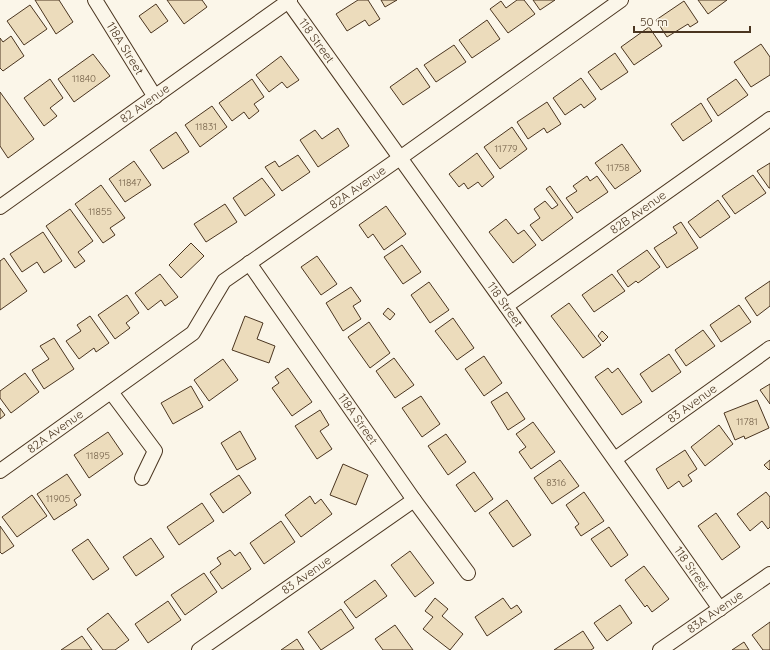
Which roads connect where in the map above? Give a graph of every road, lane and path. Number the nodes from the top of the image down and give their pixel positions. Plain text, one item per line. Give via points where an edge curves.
1 (95, 0) edge
2 (622, 0) edge
3 (289, 1) edge
4 (155, 97) junction
5 (770, 119) edge
6 (400, 158) junction
7 (0, 207) edge
8 (249, 263) junction
9 (506, 306) junction
10 (770, 348) edge
11 (111, 392) junction
12 (615, 459) junction
13 (0, 471) edge
14 (142, 478) dead end
15 (414, 500) junction
16 (468, 573) dead end
17 (770, 574) edge
18 (720, 609) junction
19 (199, 650) edge
20 (660, 650) edge

1 - 4 street, 118A Street
2 - 6 street, 82A Avenue
3 - 4 street, 82 Avenue
3 - 6 street, 118 Street
4 - 7 street, 82 Avenue
5 - 9 street, 82B Avenue
6 - 8 street, 82A Avenue
6 - 9 street, 118 Street
8 - 11 street, 82A Avenue via 224,281 193,333
8 - 15 street, 118A Street
9 - 12 street, 118 Street
10 - 12 street, 83 Avenue
11 - 13 street, 82A Avenue
11 - 14 street via 155,451
12 - 18 street, 118 Street
15 - 16 street, 118A Street
15 - 19 street, 83 Avenue
17 - 18 street, 83A Avenue
18 - 20 street, 83A Avenue

